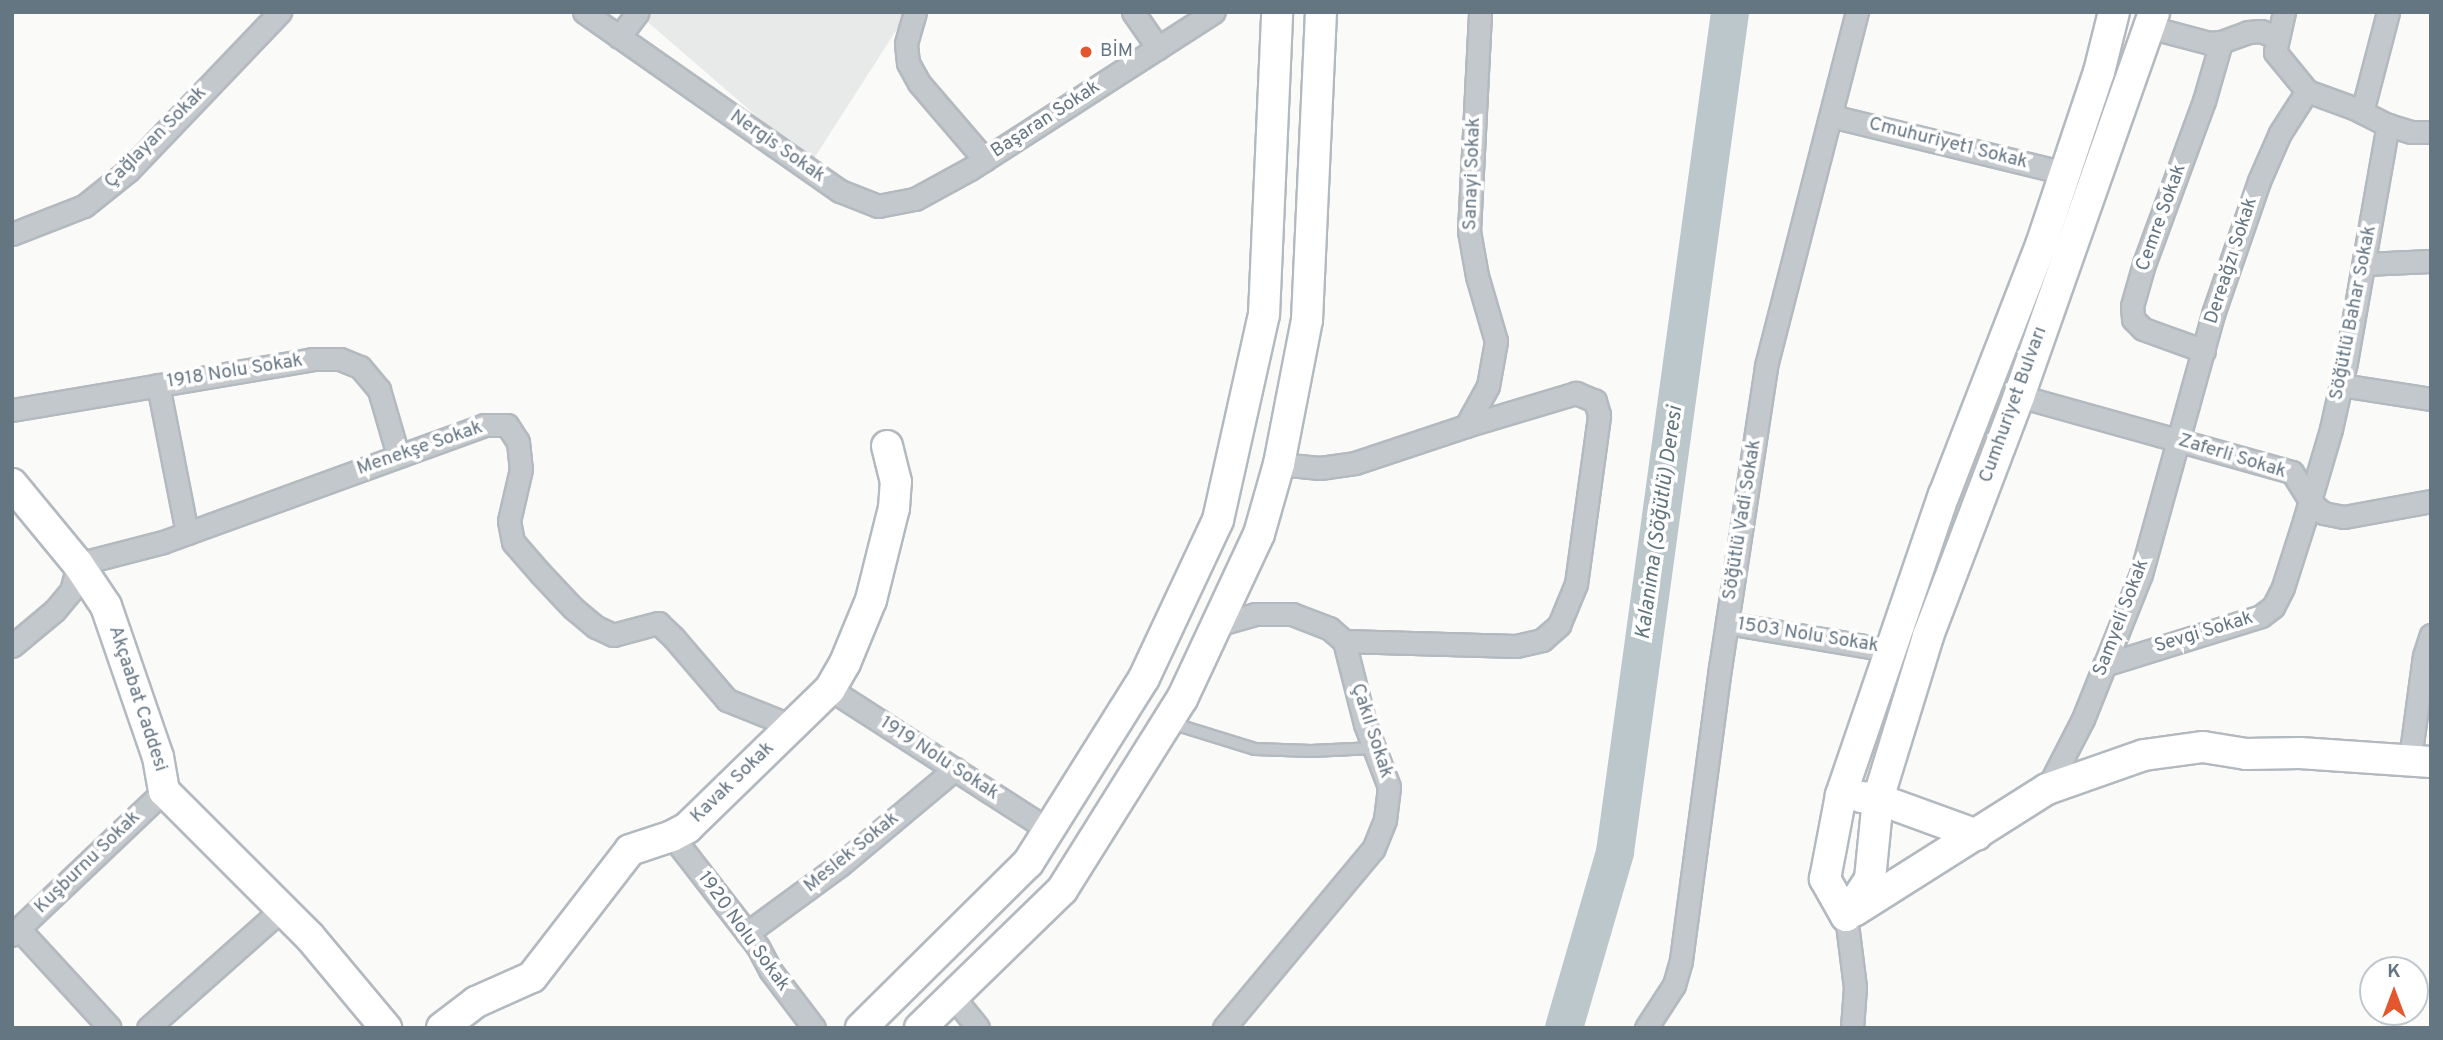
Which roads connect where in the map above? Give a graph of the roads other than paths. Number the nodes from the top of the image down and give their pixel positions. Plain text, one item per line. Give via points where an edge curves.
1 (280, 12) edge
2 (584, 12) edge
3 (638, 12) edge
4 (915, 12) edge
5 (1133, 12) edge
6 (1213, 12) edge
7 (1277, 12) edge
8 (1321, 12) edge
9 (1480, 12) edge
10 (1857, 12) edge
11 (2114, 12) edge
12 (2284, 12) edge
13 (2388, 12) edge
14 (2151, 20) edge
15 (620, 37) junction
16 (2276, 37) junction
17 (2221, 43) junction
18 (1158, 48) junction
19 (2308, 91) junction
20 (2362, 112) junction
21 (1831, 116) junction
22 (2388, 125) junction
23 (2431, 132) edge
24 (985, 160) junction
25 (2065, 173) junction
26 (12, 233) edge
27 (2431, 261) edge
28 (2364, 264) junction
29 (2204, 351) junction
30 (158, 385) junction
31 (2341, 385) junction
32 (2019, 396) junction
33 (2431, 398) edge
34 (12, 410) edge
35 (1466, 426) junction
36 (2179, 440) junction
37 (887, 446) dead end
38 (398, 455) junction
39 (1279, 464) junction
40 (12, 484) edge
41 (2310, 499) junction
42 (2431, 501) edge
43 (187, 533) junction
44 (78, 564) junction
45 (1727, 623) junction
46 (1217, 625) junction
47 (2431, 635) edge
48 (1344, 641) junction
49 (12, 646) edge
50 (1889, 650) junction
51 (2104, 665) junction
52 (830, 689) junction
53 (1168, 722) junction
54 (792, 726) junction
55 (1374, 748) junction
56 (2421, 760) edge
57 (955, 769) junction
58 (2047, 789) junction
59 (164, 791) junction
60 (1841, 795) junction
61 (1878, 799) junction
62 (1049, 830) junction
63 (1977, 835) junction
64 (672, 836) junction
65 (282, 909) junction
66 (1846, 916) junction
67 (15, 932) edge
68 (747, 933) junction
69 (954, 998) junction
70 (110, 1028) edge
71 (148, 1028) edge
72 (386, 1028) edge
73 (442, 1028) edge
74 (814, 1028) edge
75 (862, 1028) edge
76 (920, 1028) edge
77 (978, 1028) edge
78 (1224, 1028) edge
79 (1646, 1028) edge
80 (1852, 1028) edge

1 - 26 street, Çağlayan Sokak via 129,170 84,206
2 - 15 street, Nergis Sokak
3 - 15 street
4 - 24 street via 906,44 908,63 919,83
5 - 18 street
6 - 18 street, Başaran Sokak
7 - 62 street via 1264,315 1218,520 1144,678
8 - 39 street via 1307,320
9 - 35 street, Sanayi Sokak via 1469,231 1476,276 1496,341 1488,386
10 - 21 street, Söğütlü Vadi Sokak
11 - 25 street, Cumhuriyet Bulvarı
12 - 16 street
13 - 20 street
14 - 17 street via 2209,43
14 - 32 street, Cumhuriyet Bulvarı
15 - 24 street, Nergis Sokak via 840,191 863,201 878,206 915,199
16 - 17 street via 2248,32
16 - 19 street via 2275,52
17 - 29 street, Cemre Sokak via 2132,306 2133,319 2143,329
18 - 24 street, Başaran Sokak
19 - 20 street
19 - 29 street, Dereağzı Sokak via 2280,133 2259,181
20 - 22 street
21 - 25 street, Cmuhuriyet1 Sokak
21 - 45 street, Söğütlü Vadi Sokak via 1771,342
22 - 23 street
22 - 28 street, Söğütlü Bahar Sokak
25 - 50 street, Cumhuriyet Bulvarı
27 - 28 street
28 - 31 street, Söğütlü Bahar Sokak
29 - 36 street, Dereağzı Sokak
30 - 34 street, 1918 Nolu Sokak
30 - 38 street, 1918 Nolu Sokak via 312,359 340,359 360,367 379,390
30 - 43 street
31 - 33 street
31 - 41 street, Söğütlü Bahar Sokak
32 - 36 street, Zaferli Sokak
32 - 61 street, Cumhuriyet Bulvarı via 1928,636
35 - 39 street via 1355,463 1320,468
35 - 48 street via 1576,393 1595,401 1600,415 1576,584 1559,625 1542,640 1516,646
36 - 41 street, Zaferli Sokak via 2292,472
36 - 51 street, Samyeli Sokak via 2141,574
37 - 52 street, Kavak Sokak via 896,482 894,508 871,600
38 - 43 street, Menekşe Sokak
38 - 54 street, Menekşe Sokak via 484,425 507,425 518,442 520,469 509,521 513,542 573,608 613,635 658,623 727,700
39 - 46 street via 1259,534
40 - 44 street, Akçaabat Caddesi
41 - 42 street, Zaferli Sokak via 2322,513 2344,517
41 - 51 street, Sevgi Sokak via 2273,607 2261,616
43 - 44 street, Menekşe Sokak
44 - 49 street via 71,591
44 - 59 street, Akçaabat Caddesi via 115,627 158,757
45 - 50 street, 1503 Nolu Sokak
45 - 79 street, Söğütlü Vadi Sokak via 1681,960 1674,985
46 - 48 street via 1255,614 1292,614 1328,628
46 - 53 street
47 - 56 street via 2424,656
48 - 55 street, Çakıl Sokak
50 - 60 street, Cumhuriyet Bulvarı
51 - 58 street, Samyeli Sokak via 2084,719
52 - 54 street, Kavak Sokak
52 - 57 street, 1919 Nolu Sokak
53 - 55 lane via 1255,749
53 - 69 street via 1062,890
54 - 64 street, Kavak Sokak via 687,828
55 - 78 street, Çakıl Sokak via 1389,788 1385,820 1373,849
56 - 58 street via 2246,754 2203,747 2144,755
57 - 62 street, 1919 Nolu Sokak
57 - 68 street, Meslek Sokak via 840,865
58 - 63 street
59 - 65 street, Akçaabat Caddesi
59 - 67 street, Kuşburnu Sokak
60 - 61 street
60 - 66 street, Cumhuriyet Bulvarı via 1825,879
61 - 63 street
61 - 66 street, Cumhuriyet Bulvarı via 1870,879
62 - 75 street via 1027,863
63 - 66 street
64 - 68 street, 1920 Nolu Sokak
64 - 73 street, Kavak Sokak via 630,849 532,977 476,1002
65 - 71 street
65 - 72 street, Akçaabat Caddesi
66 - 80 street via 1855,987
67 - 70 street
68 - 74 street, 1920 Nolu Sokak
69 - 76 street
69 - 77 street

